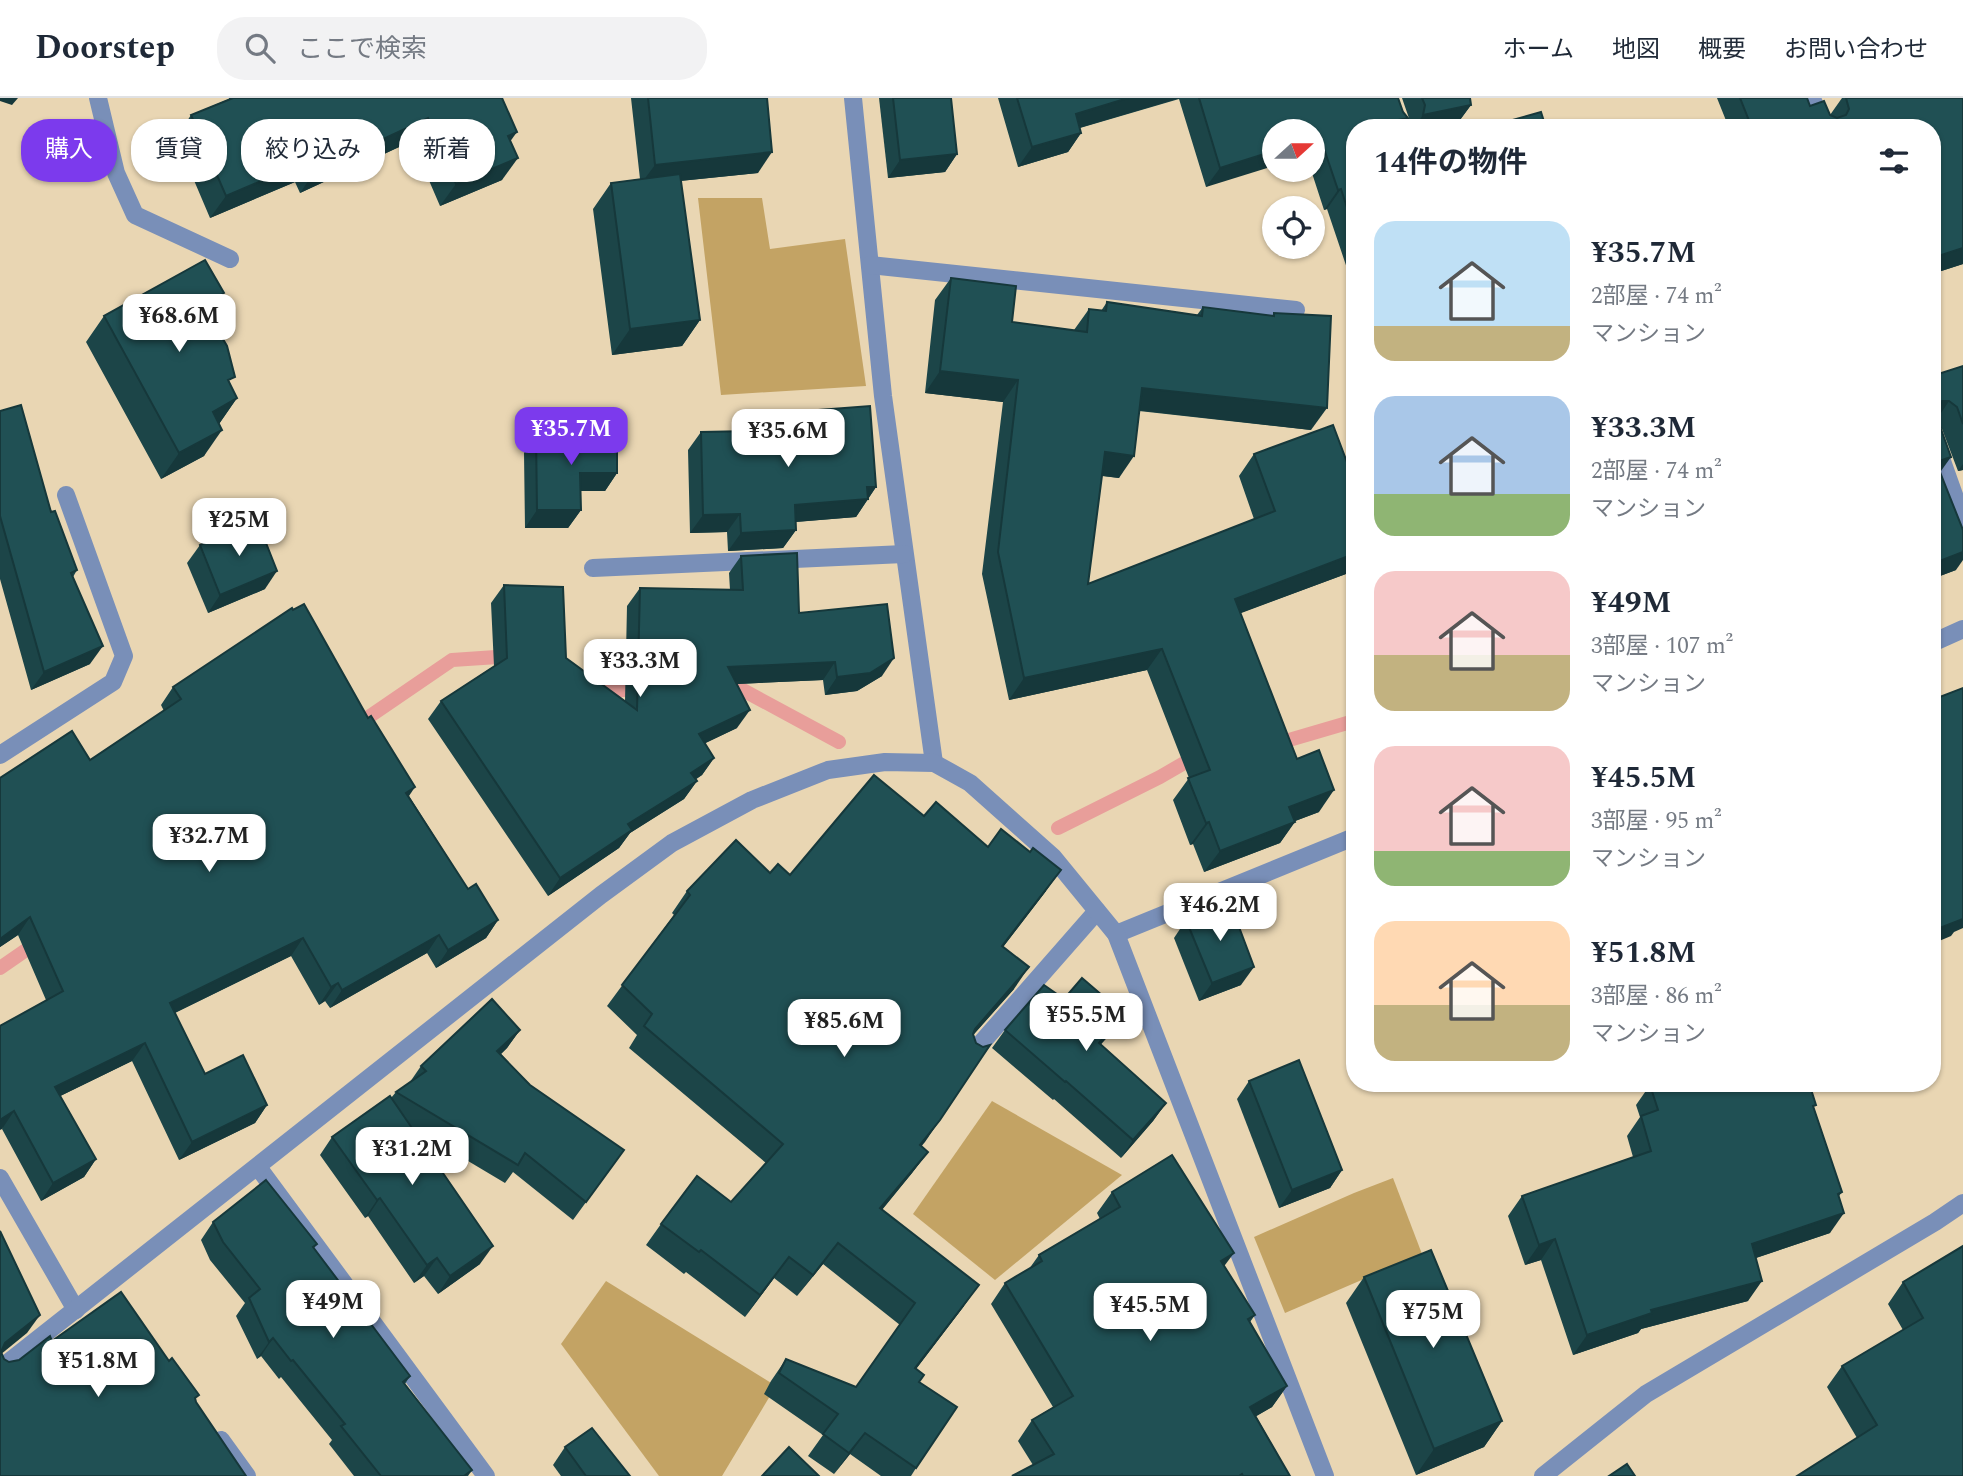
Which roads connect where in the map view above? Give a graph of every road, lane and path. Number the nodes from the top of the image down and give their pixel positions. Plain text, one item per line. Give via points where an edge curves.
1 (99, 98) edge
2 (853, 98) edge
3 (1812, 98) edge
4 (1820, 119) edge
5 (230, 259) dead end
6 (870, 265) junction
7 (1296, 310) dead end
8 (1941, 458) edge
9 (66, 495) dead end
10 (1963, 520) edge
11 (904, 554) junction
12 (593, 568) dead end
13 (1963, 629) edge
14 (1941, 639) edge
15 (0, 755) edge
16 (934, 763) junction
17 (1346, 840) edge
18 (1097, 911) junction
19 (1116, 934) junction
20 (970, 1056) edge
21 (258, 1167) junction
22 (0, 1178) edge
23 (1963, 1203) edge
24 (76, 1310) junction
25 (0, 1369) edge
26 (214, 1431) edge
27 (247, 1476) edge
28 (486, 1476) edge
29 (1325, 1476) edge
30 (1543, 1476) edge

1 - 5 street via 116,173 135,215
2 - 6 street
3 - 4 street
6 - 7 street
6 - 11 street
8 - 10 street
9 - 15 street via 124,656 113,682
11 - 12 street
11 - 16 street
13 - 14 street
16 - 18 street via 970,783 1053,857
16 - 21 street via 885,762 828,770 752,800 672,844
17 - 19 street
18 - 19 street
18 - 20 street
19 - 29 street
21 - 24 street via 112,1290
21 - 28 street
22 - 24 street
23 - 30 street via 1646,1394
24 - 25 street
26 - 27 street

